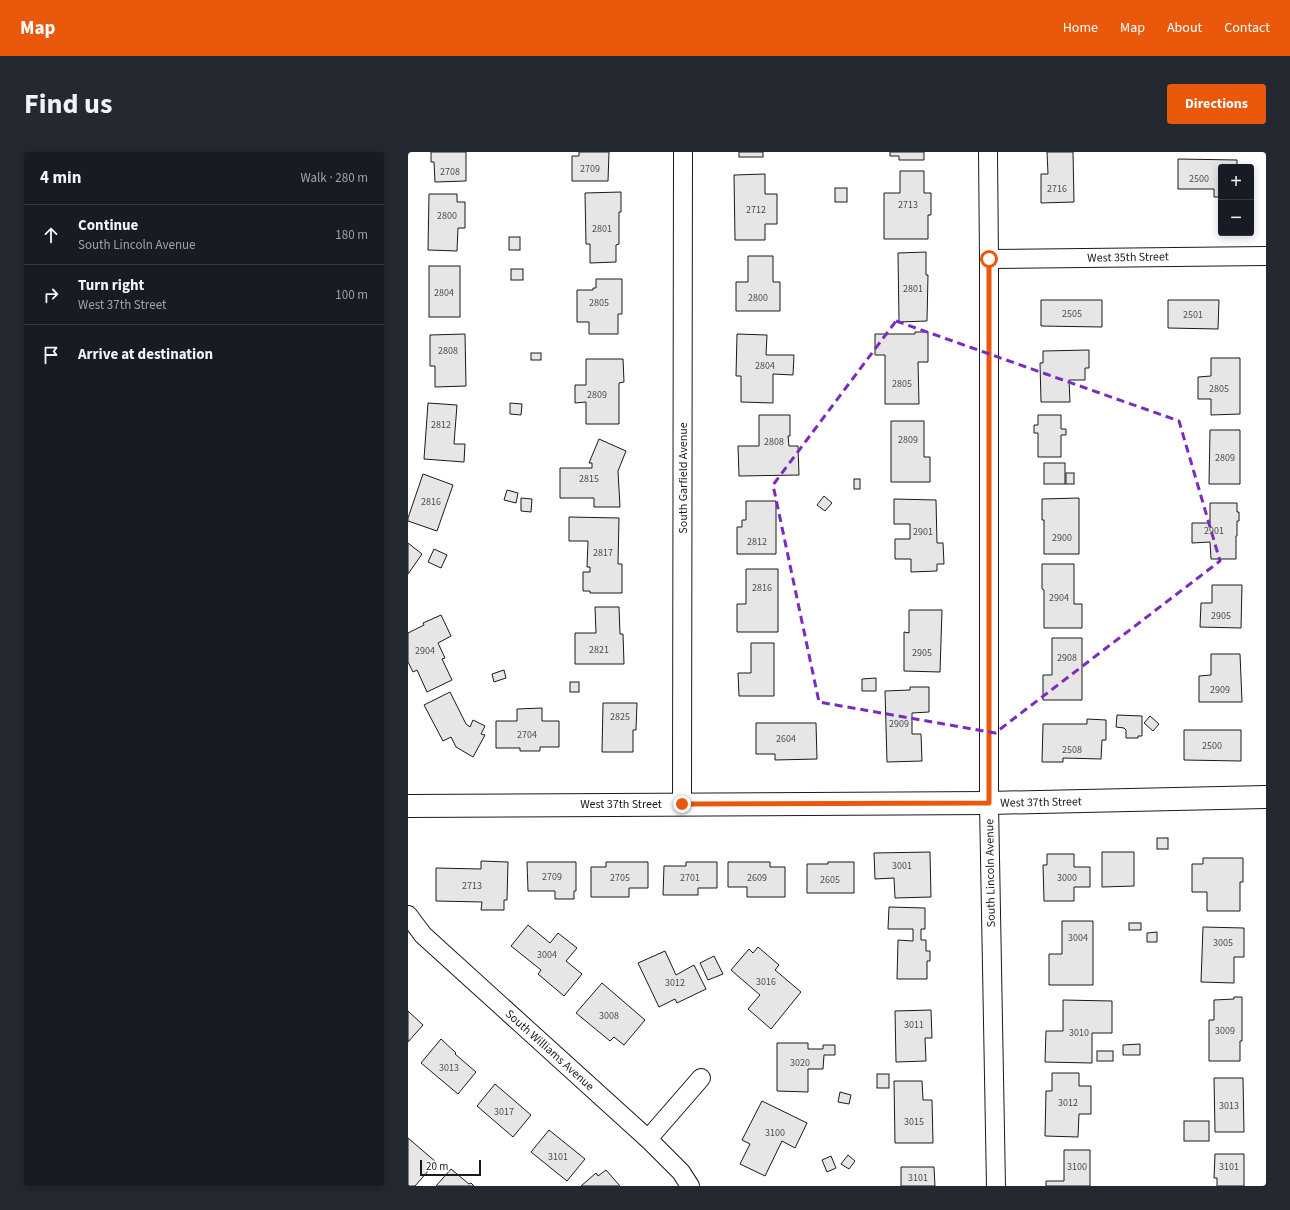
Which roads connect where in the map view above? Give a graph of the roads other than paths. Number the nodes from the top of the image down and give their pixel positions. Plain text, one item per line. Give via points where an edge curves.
1 (684, 152) edge
2 (988, 152) edge
3 (1266, 256) edge
4 (989, 259) junction
5 (1266, 797) edge
6 (989, 803) junction
7 (682, 804) junction
8 (408, 806) edge
9 (408, 915) edge
10 (701, 1078) dead end
11 (648, 1139) junction
12 (690, 1186) edge
13 (996, 1186) edge

1 - 7 street, South Garfield Avenue
2 - 4 street, South Lincoln Avenue
3 - 4 street, West 35th Street
4 - 6 street, South Lincoln Avenue
5 - 6 street, West 37th Street
6 - 7 street, West 37th Street
6 - 13 street, South Lincoln Avenue
7 - 8 street, West 37th Street
9 - 11 street, South Williams Avenue via 424,935
10 - 11 street
11 - 12 street, South Williams Avenue via 681,1172

